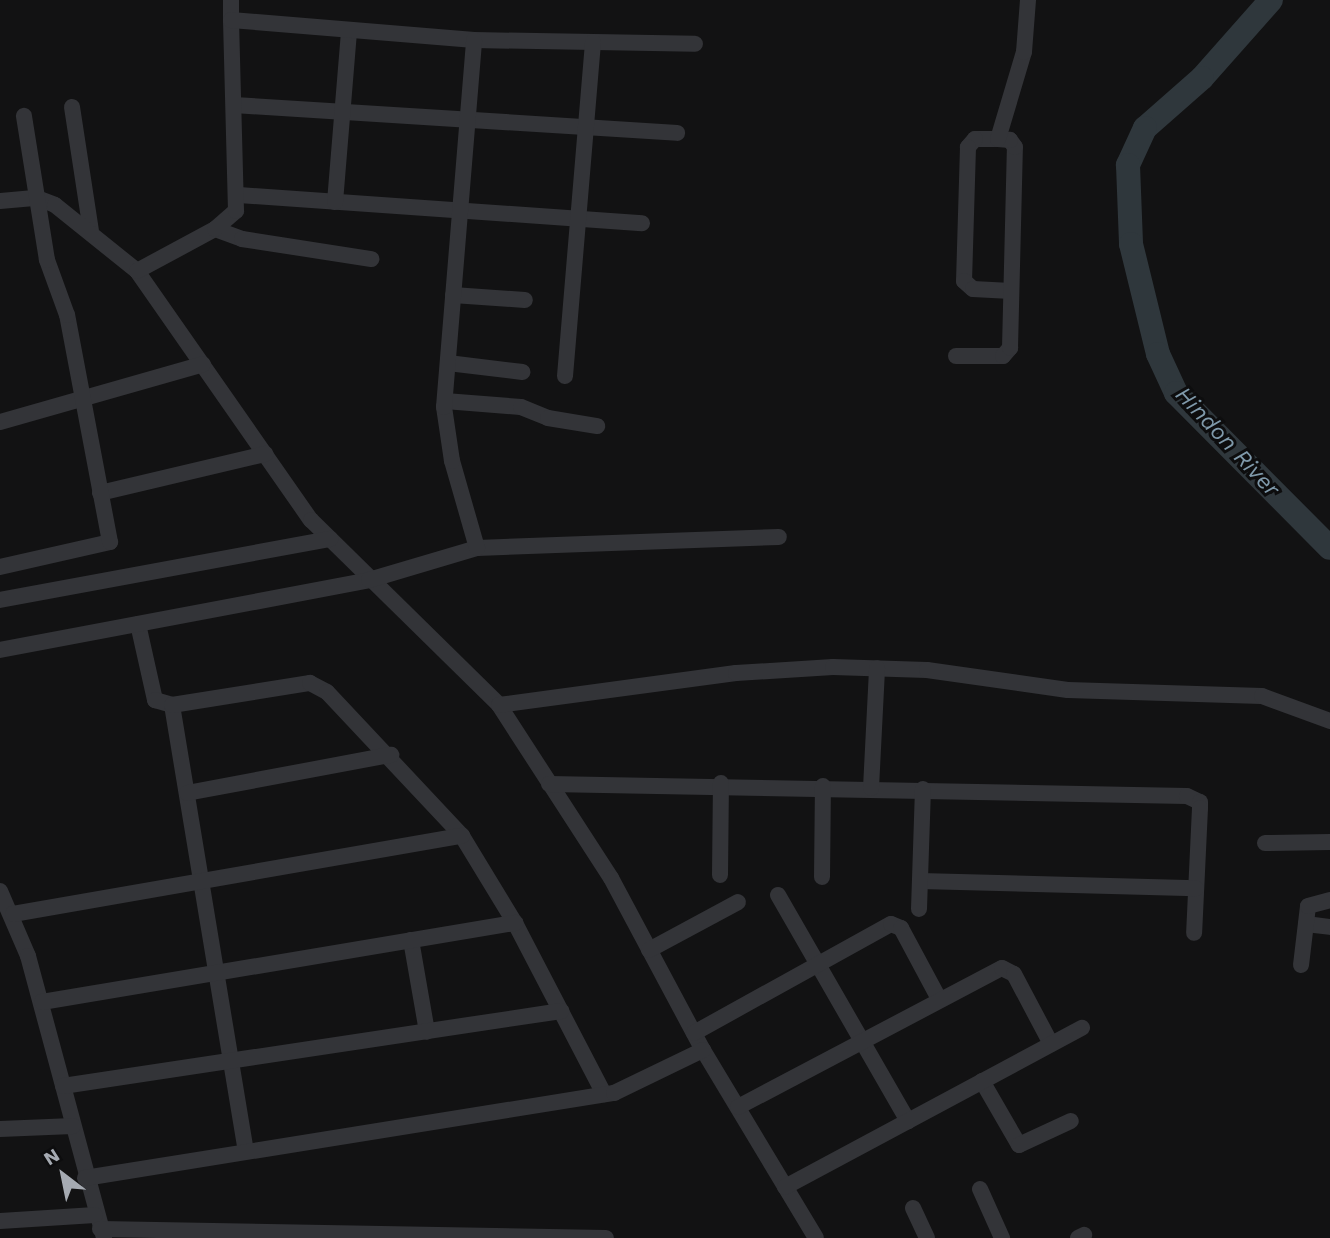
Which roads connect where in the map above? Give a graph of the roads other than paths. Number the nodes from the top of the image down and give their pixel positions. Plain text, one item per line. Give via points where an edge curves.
1 (231, 0) edge
2 (1028, 0) edge
3 (231, 20) junction
4 (349, 31) junction
5 (474, 40) junction
6 (593, 42) junction
7 (695, 44) dead end
8 (234, 105) junction
9 (72, 107) dead end
10 (345, 112) junction
11 (24, 116) dead end
12 (468, 120) junction
13 (589, 128) junction
14 (677, 133) dead end
15 (998, 139) junction
16 (239, 195) junction
17 (37, 198) junction
18 (0, 201) edge
19 (335, 202) junction
20 (459, 212) junction
21 (579, 219) junction
22 (642, 223) dead end
23 (215, 229) junction
24 (91, 231) junction
25 (371, 259) dead end
26 (137, 271) junction
27 (1012, 291) junction
28 (453, 295) junction
29 (525, 300) dead end
30 (956, 356) dead end
31 (448, 363) junction
32 (202, 365) junction
33 (522, 372) dead end
34 (565, 376) dead end
35 (79, 399) junction
36 (445, 401) junction
37 (0, 422) edge
38 (597, 426) dead end
39 (265, 454) junction
40 (100, 492) junction
41 (779, 537) dead end
42 (330, 539) junction
43 (477, 548) junction
44 (0, 567) edge
45 (369, 580) junction
46 (0, 600) edge
47 (138, 624) junction
48 (0, 650) edge
49 (877, 668) junction
50 (172, 705) junction
51 (499, 705) junction
52 (1330, 721) edge
53 (391, 755) junction
54 (550, 783) junction
55 (721, 783) junction
56 (823, 786) junction
57 (872, 788) junction
58 (923, 789) junction
59 (187, 793) junction
60 (462, 836) junction
61 (1330, 842) edge
62 (1265, 843) dead end
63 (720, 875) dead end
64 (822, 877) dead end
65 (202, 881) junction
66 (920, 881) junction
67 (1196, 888) junction
68 (0, 891) edge
69 (778, 895) dead end
70 (1330, 900) edge
71 (738, 902) dead end
72 (919, 909) dead end
73 (13, 914) junction
74 (515, 923) junction
75 (1306, 924) junction
76 (1330, 927) edge
77 (1194, 933) dead end
78 (411, 940) junction
79 (649, 950) junction
80 (820, 962) junction
81 (1300, 965) dead end
82 (218, 971) junction
83 (939, 999) junction
84 (42, 1002) junction
85 (561, 1012) junction
86 (1082, 1028) dead end
87 (427, 1032) junction
88 (694, 1033) junction
89 (864, 1039) junction
90 (1051, 1044) junction
91 (703, 1050) junction
92 (232, 1062) junction
93 (982, 1081) junction
94 (63, 1086) junction
95 (604, 1094) junction
96 (738, 1107) junction
97 (908, 1121) junction
98 (1071, 1121) dead end
99 (73, 1126) junction
100 (0, 1129) edge
101 (246, 1151) junction
102 (85, 1178) junction
103 (785, 1187) junction
104 (980, 1189) dead end
105 (913, 1208) dead end
106 (0, 1221) edge
107 (100, 1227) edge
108 (573, 1238) edge
109 (606, 1238) edge
110 (816, 1238) edge
111 (927, 1238) edge
112 (1002, 1238) edge

1 - 3 street
2 - 15 street via 1024,52
3 - 4 street
3 - 8 street
4 - 5 street
4 - 10 street
5 - 6 street
5 - 12 street
6 - 7 street
6 - 13 street
8 - 10 street
8 - 16 street
9 - 24 street
10 - 12 street
10 - 19 street
11 - 17 street
12 - 13 street
12 - 20 street
13 - 14 street
13 - 21 street
15 - 27 street via 1010,140 1016,148
15 - 27 street via 975,139 968,147 964,281 973,289
16 - 19 street
16 - 23 street via 236,211
17 - 18 street
17 - 24 street
17 - 35 street via 51,274 67,314
19 - 20 street
20 - 21 street
20 - 28 street
21 - 22 street
21 - 34 street
23 - 25 street via 242,239
23 - 26 street
24 - 26 street
26 - 32 street
27 - 30 street via 1009,352
28 - 29 street
28 - 31 street
31 - 33 street
31 - 36 street
32 - 35 street
32 - 39 street
35 - 37 street
35 - 40 street
36 - 38 street via 521,407 548,418
36 - 43 street via 452,461
39 - 40 street
39 - 42 street
40 - 44 street via 108,545
41 - 43 street
42 - 45 street
42 - 46 street
43 - 45 street
45 - 47 street
45 - 51 street
47 - 48 street
47 - 50 street via 155,700
49 - 51 street via 736,673
49 - 52 street via 1068,690 1262,696
49 - 57 street
50 - 53 street via 310,683 327,692
50 - 59 street
51 - 54 street
53 - 59 street
53 - 60 street
54 - 55 street
54 - 79 street
55 - 56 street
55 - 63 street
56 - 57 street
56 - 64 street
57 - 58 street
58 - 66 street
58 - 67 street via 1194,798 1200,808
59 - 65 street
60 - 65 street
60 - 74 street
61 - 62 street
65 - 73 street
65 - 82 street
66 - 67 street
66 - 72 street
67 - 77 street
68 - 73 street
69 - 80 street
70 - 75 street via 1311,902
71 - 79 street
73 - 84 street
74 - 78 street
74 - 85 street
75 - 76 street
75 - 81 street
78 - 82 street
78 - 87 street
79 - 88 street
80 - 83 street via 895,924
80 - 88 street
80 - 89 street
82 - 84 street
82 - 92 street
83 - 89 street
83 - 90 street via 1009,969
84 - 94 street
85 - 87 street
85 - 95 street
86 - 90 street
87 - 92 street
88 - 91 street
89 - 96 street
89 - 97 street
90 - 93 street
91 - 95 street via 644,1082
91 - 96 street
92 - 94 street
92 - 101 street
93 - 97 street
93 - 98 street via 1019,1145
94 - 99 street
95 - 101 street
96 - 103 street
97 - 103 street
99 - 100 street
99 - 102 street
101 - 102 street
102 - 107 street
103 - 110 street
104 - 112 street
105 - 111 street
106 - 107 street
107 - 108 street
108 - 109 street

